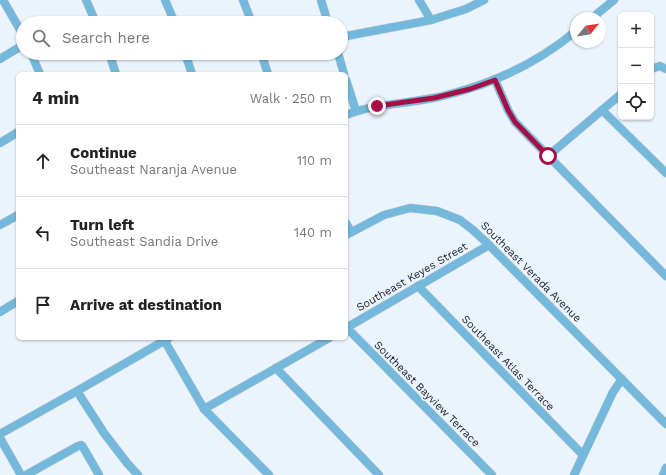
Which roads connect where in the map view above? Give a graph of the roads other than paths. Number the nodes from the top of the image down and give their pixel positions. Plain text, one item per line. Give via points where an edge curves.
1 (3, 0) edge
2 (86, 0) edge
3 (165, 0) edge
4 (244, 0) edge
5 (321, 0) edge
6 (419, 0) edge
7 (484, 0) edge
8 (609, 2) edge
9 (598, 12) edge
10 (93, 16) edge
11 (172, 16) edge
12 (250, 16) edge
13 (326, 16) edge
14 (430, 20) junction
15 (16, 23) edge
16 (348, 35) edge
17 (570, 35) edge
18 (16, 49) edge
19 (0, 59) edge
20 (34, 60) edge
21 (111, 60) edge
22 (187, 60) edge
23 (263, 60) edge
24 (340, 60) edge
25 (654, 68) edge
26 (666, 69) edge
27 (39, 72) edge
28 (115, 72) edge
29 (191, 72) edge
30 (267, 72) edge
31 (343, 72) edge
32 (495, 80) junction
33 (348, 86) edge
34 (618, 97) edge
35 (602, 110) junction
36 (356, 111) junction
37 (348, 115) edge
38 (16, 133) edge
39 (0, 143) edge
40 (548, 156) junction
41 (666, 174) edge
42 (16, 215) edge
43 (0, 225) edge
44 (348, 233) edge
45 (489, 245) junction
46 (666, 276) edge
47 (418, 286) junction
48 (16, 302) edge
49 (0, 312) edge
50 (348, 327) edge
51 (348, 330) edge
52 (163, 340) edge
53 (166, 340) edge
54 (325, 340) edge
55 (276, 368) junction
56 (622, 379) junction
57 (77, 391) junction
58 (204, 409) junction
59 (666, 424) edge
60 (0, 434) edge
61 (0, 438) edge
62 (583, 455) junction
63 (666, 468) edge
64 (21, 475) edge
65 (26, 475) edge
66 (99, 475) edge
67 (138, 475) edge
68 (269, 475) edge
69 (379, 475) edge
70 (492, 475) edge
71 (574, 475) edge
72 (662, 475) edge

1 - 15 street
2 - 10 street
3 - 11 street
4 - 12 street
5 - 13 street
6 - 14 street
7 - 14 street via 466,9
8 - 9 street
14 - 16 street
17 - 32 street via 533,61
18 - 19 street
20 - 27 street
21 - 28 street
22 - 29 street
23 - 30 street
24 - 31 street
25 - 26 street via 660,66
32 - 36 street via 434,98
32 - 40 street via 515,122
33 - 36 street
34 - 35 street
35 - 40 street
35 - 41 street
36 - 37 street
38 - 39 street
40 - 46 street
42 - 43 street
44 - 45 street, Southeast Verada Avenue via 384,215 410,208 437,211 460,220
45 - 47 street, Southeast Keyes Street
45 - 56 street, Southeast Verada Avenue
47 - 50 street, Southeast Keyes Street
47 - 62 street, Southeast Atlas Terrace
48 - 49 street
51 - 70 street, Southeast Bayview Terrace
52 - 57 street
53 - 58 street
54 - 55 street
55 - 58 street
55 - 69 street
56 - 59 street, Southeast Verada Avenue
56 - 62 street
57 - 60 street
57 - 67 street via 104,433
58 - 68 street
61 - 64 street
62 - 71 street
63 - 72 street
65 - 66 street via 81,445

